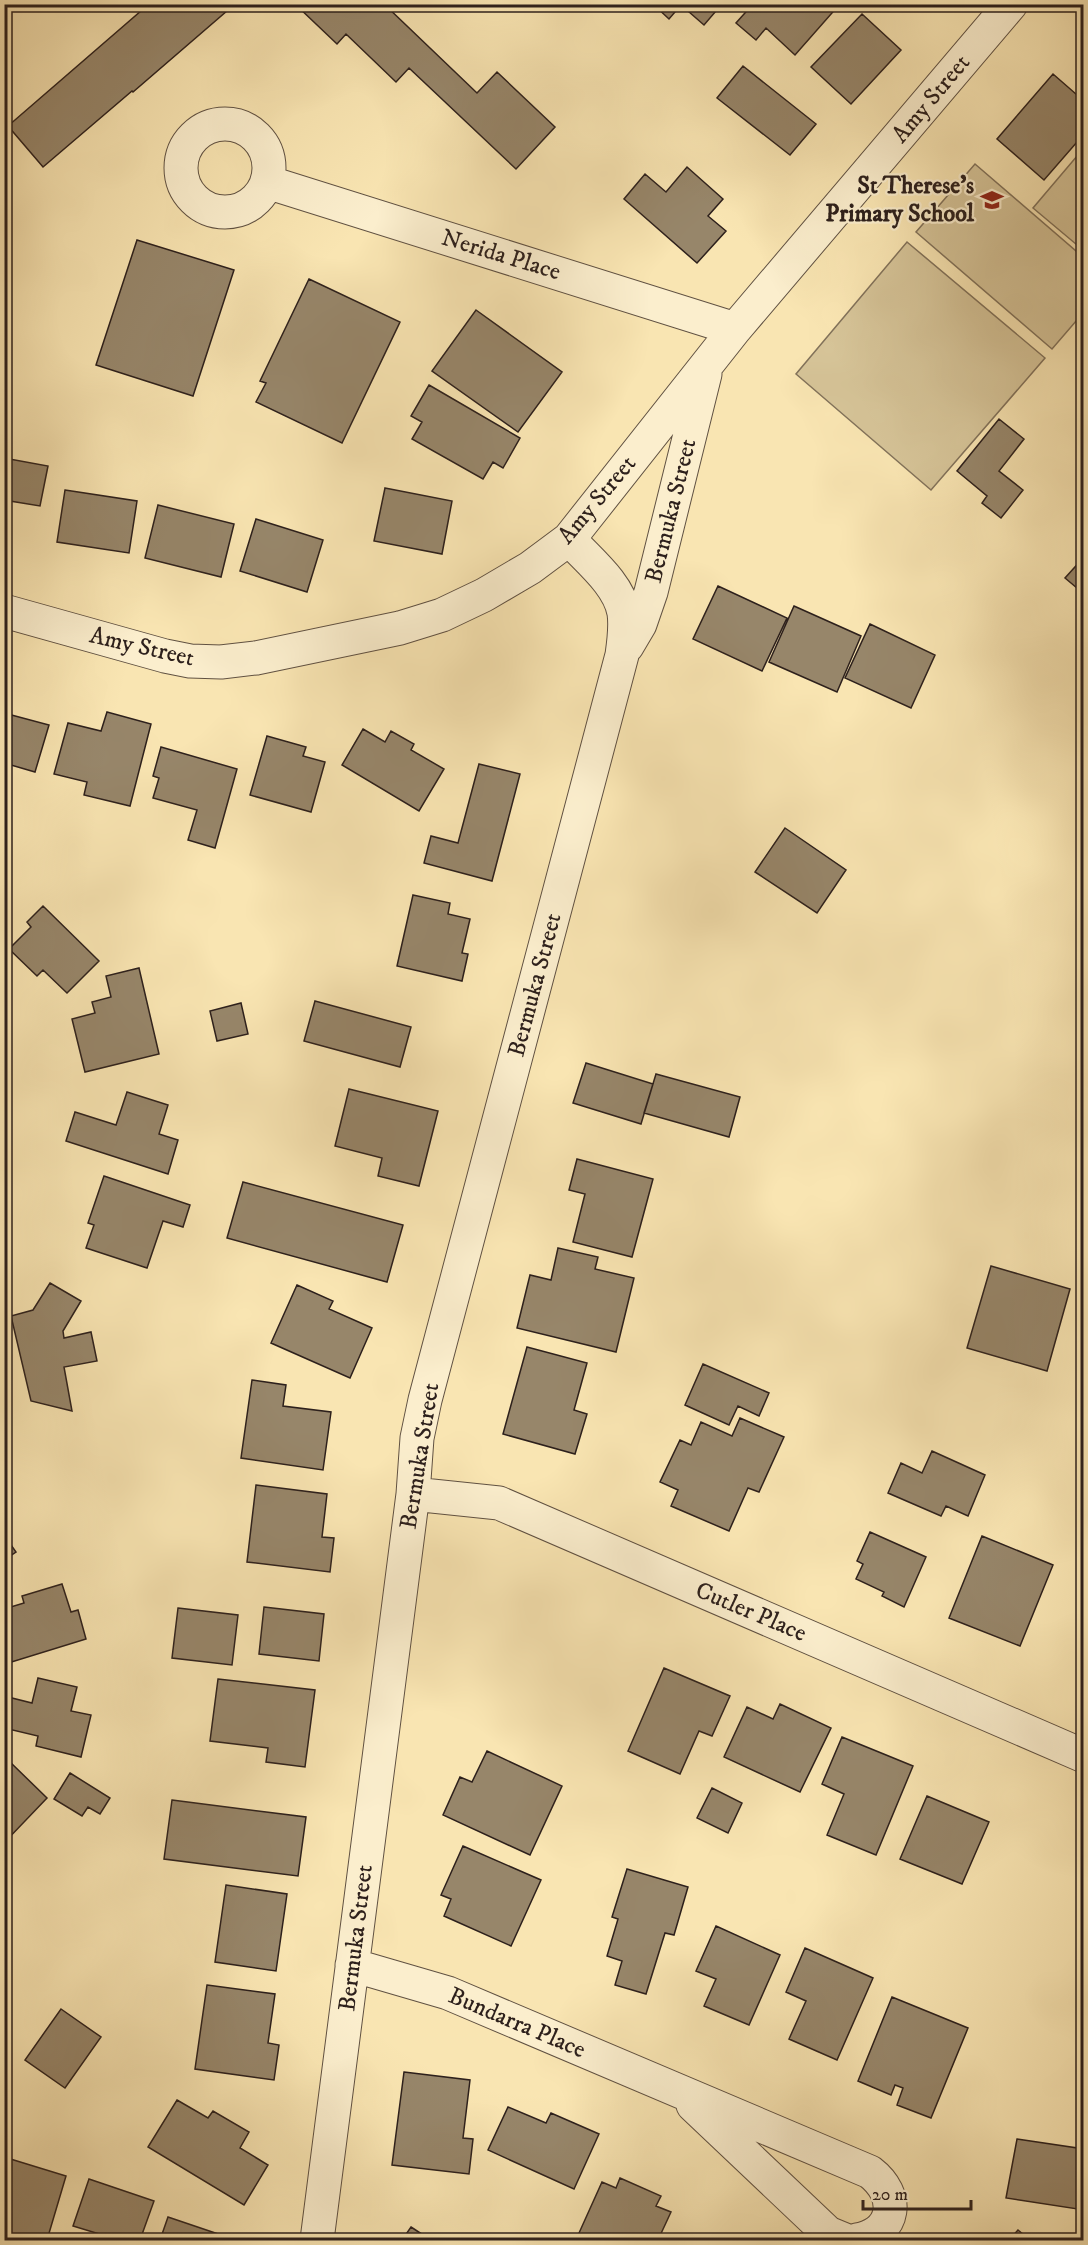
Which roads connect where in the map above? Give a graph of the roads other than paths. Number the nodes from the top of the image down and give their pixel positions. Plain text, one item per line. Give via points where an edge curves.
1 (1005, 6) edge
2 (267, 182) dead end
3 (735, 329) junction
4 (708, 363) junction
5 (569, 539) junction
6 (4, 612) edge
7 (622, 655) junction
8 (413, 1494) junction
9 (1083, 1756) edge
10 (352, 1965) junction
11 (679, 2091) junction
12 (317, 2241) edge
13 (845, 2241) edge
14 (857, 2241) edge

1 - 3 street, Amy Street
2 - 3 street, Nerida Place
3 - 4 street, Amy Street
4 - 5 street, Amy Street
4 - 7 street, Bermuka Street via 651,592 640,624
5 - 6 street, Amy Street via 530,568 442,615 400,628 255,658 190,661
5 - 7 street, Bermuka Street via 618,596 624,611
7 - 8 street, Bermuka Street via 425,1400 417,1438
8 - 9 street, Cutler Place via 499,1503
8 - 10 street, Bermuka Street
10 - 11 street, Bundarra Place via 448,1993
10 - 12 street, Bermuka Street
11 - 13 street, Bundarra Place via 828,2233
11 - 14 street, Bundarra Place via 850,2163 880,2181 889,2196 890,2214 878,2232

